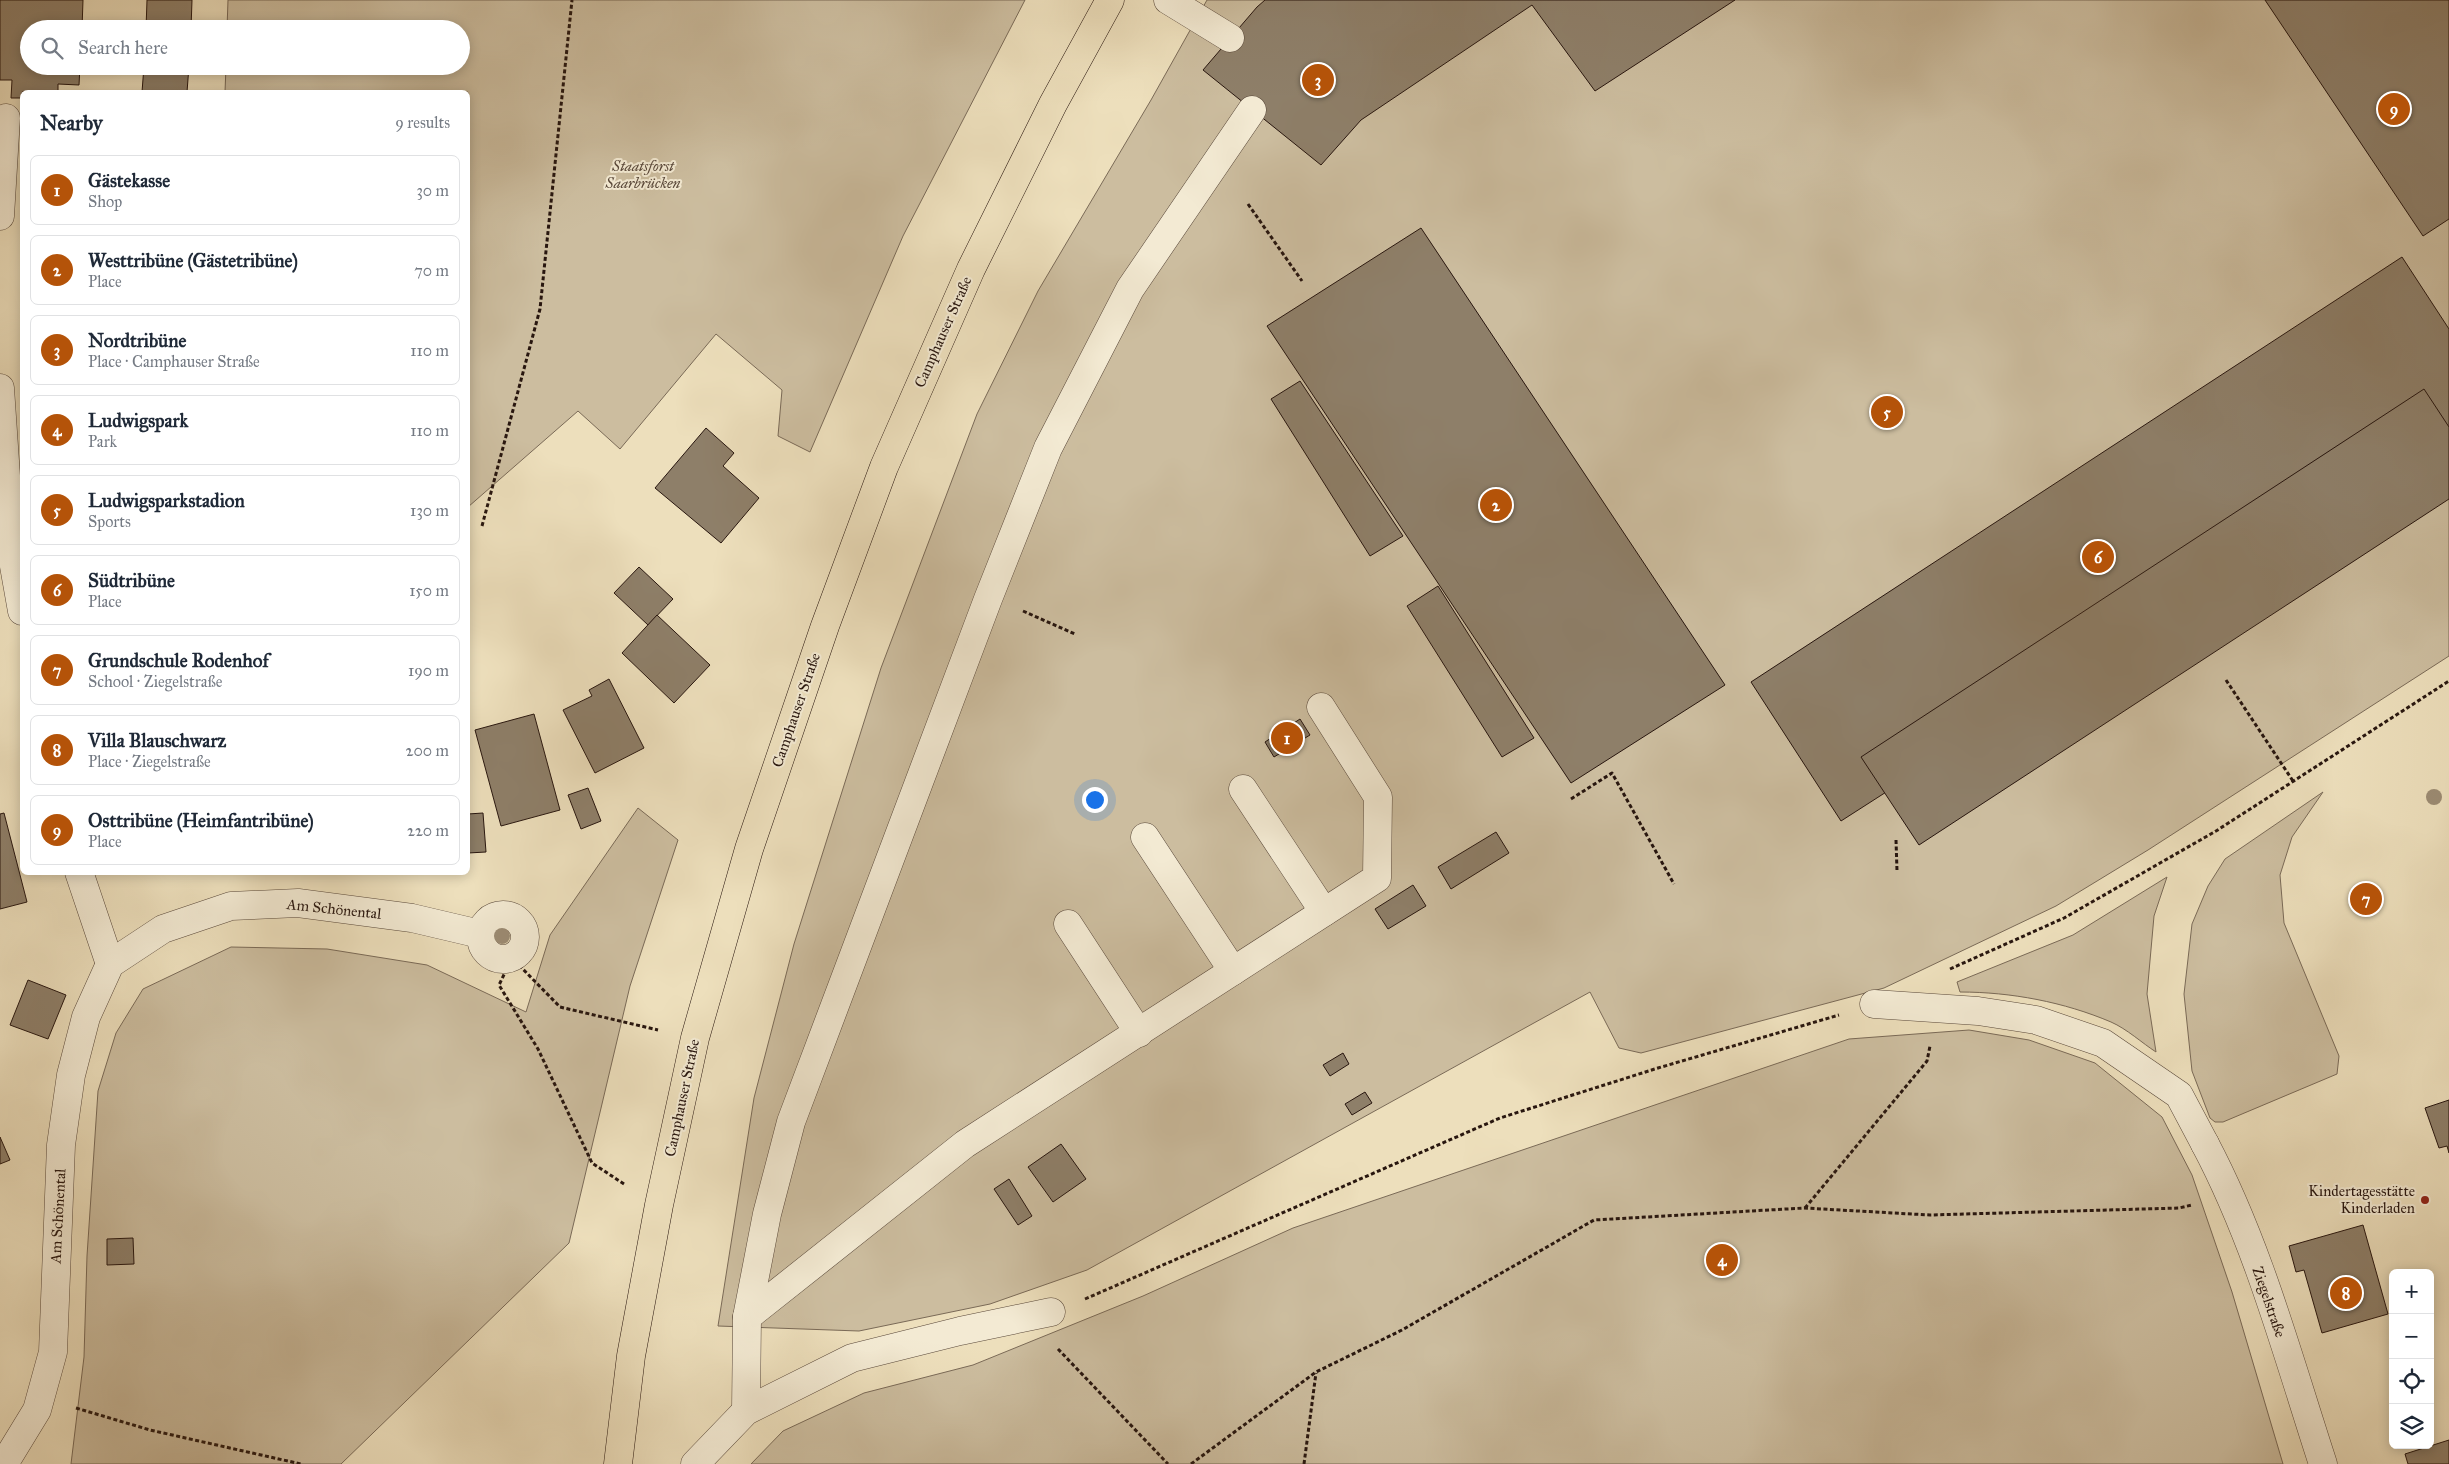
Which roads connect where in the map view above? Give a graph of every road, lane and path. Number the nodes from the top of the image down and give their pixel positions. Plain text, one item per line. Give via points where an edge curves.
1 (572, 0) edge
2 (1110, 0) edge
3 (1168, 0) edge
4 (1230, 38) dead end
5 (1252, 110) dead end
6 (6, 118) dead end
7 (1248, 204) dead end
8 (0, 216) edge
9 (1302, 281) dead end
10 (0, 388) edge
11 (482, 526) dead end
12 (20, 600) edge
13 (1015, 608) dead end
14 (1075, 634) dead end
15 (2226, 680) dead end
16 (2449, 681) edge
17 (1321, 707) dead end
18 (2293, 781) junction
19 (1243, 789) dead end
20 (1571, 798) dead end
21 (1145, 836) dead end
22 (1896, 840) dead end
23 (1897, 871) dead end
24 (80, 875) edge
25 (1674, 884) dead end
26 (1324, 912) junction
27 (1068, 924) dead end
28 (480, 934) junction
29 (512, 958) junction
30 (110, 964) junction
31 (1232, 971) junction
32 (1944, 972) dead end
33 (1874, 1004) joint
34 (1138, 1033) junction
35 (695, 1038) junction
36 (1927, 1062) dead end
37 (2229, 1194) junction
38 (659, 1205) junction
39 (1804, 1208) junction
40 (1038, 1314) junction
41 (747, 1317) junction
42 (1316, 1372) junction
43 (42, 1398) junction
44 (746, 1411) junction
45 (4, 1464) edge
46 (300, 1464) edge
47 (618, 1464) edge
48 (695, 1464) edge
49 (1168, 1464) edge
50 (1191, 1464) edge
51 (1304, 1464) edge
52 (2323, 1464) edge

1 - 11 path via 540,309
2 - 35 main road, Camphauser Straße via 1053,104 971,269 884,467 824,626 749,850
3 - 4 street
5 - 41 street via 1130,288 1048,448 791,1122 767,1214
6 - 8 street
7 - 9 path
10 - 12 street via 11,549
13 - 14 path
15 - 18 path
16 - 18 path
17 - 26 street via 1378,797 1377,878
18 - 32 path via 2216,831 2064,918
19 - 26 street
20 - 25 path via 1612,773
21 - 31 street
22 - 23 path
24 - 30 street
26 - 31 street
27 - 34 street
28 - 29 street via 482,946 489,955 500,960
28 - 29 street via 486,922 498,916 511,916 521,924 526,937 522,949
28 - 30 street, Am Schönental via 412,918 298,903 232,906 163,929
29 - 35 path via 560,1007
29 - 38 path via 499,986 538,1049 592,1163
30 - 43 street, Am Schönental via 86,1017 71,1075 61,1145 53,1352
31 - 34 street
33 - 37 street, Ziegelstraße via 1978,1011 2026,1019 2103,1043 2179,1095
33 - 40 path via 1500,1118 1111,1289
34 - 41 street via 965,1144
35 - 38 main road, Camphauser Straße
36 - 39 path
37 - 39 path via 2179,1208 1930,1215
37 - 52 street, Ziegelstraße via 2264,1283
38 - 47 main road, Camphauser Straße via 631,1356
39 - 42 path via 1594,1220 1402,1330
40 - 44 street via 852,1358
40 - 49 path
41 - 44 street
42 - 50 path
42 - 51 path
43 - 45 street, Am Schönental
43 - 46 path via 150,1430
44 - 48 street

